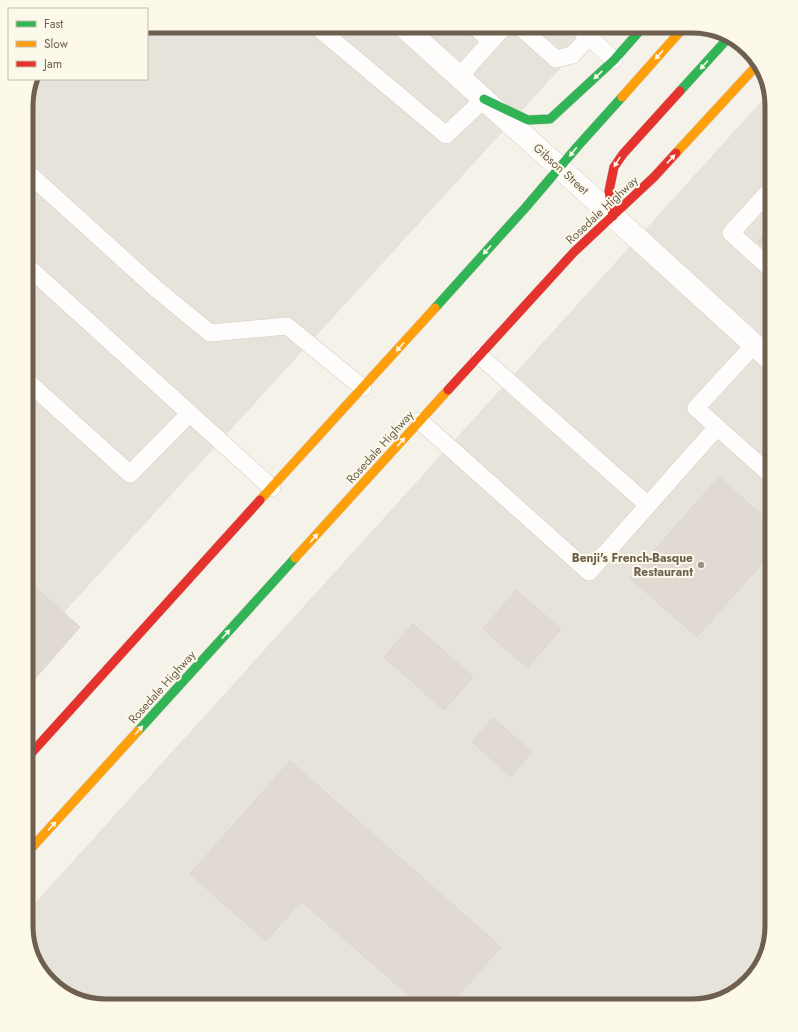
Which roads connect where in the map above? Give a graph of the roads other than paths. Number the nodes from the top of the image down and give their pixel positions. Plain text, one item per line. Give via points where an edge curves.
1 (324, 33) edge
2 (411, 33) edge
3 (482, 33) edge
4 (498, 33) edge
5 (527, 33) edge
6 (589, 33) edge
7 (591, 33) edge
8 (638, 33) edge
9 (679, 33) edge
10 (491, 41) junction
11 (725, 41) edge
12 (614, 60) junction
13 (754, 68) edge
14 (459, 77) junction
15 (484, 99) junction
16 (560, 168) junction
17 (33, 176) edge
18 (765, 203) edge
19 (613, 216) junction
20 (765, 264) edge
21 (33, 271) edge
22 (754, 345) junction
23 (765, 355) edge
24 (480, 356) junction
25 (33, 386) edge
26 (363, 388) junction
27 (190, 413) junction
28 (420, 421) junction
29 (717, 427) junction
30 (765, 470) edge
31 (272, 488) junction
32 (648, 505) junction
33 (33, 751) edge
34 (33, 846) edge

1 - 15 lane via 446,135
2 - 14 street, Gibson Street
3 - 10 lane
4 - 10 lane
5 - 6 lane via 556,59 572,55
7 - 12 lane
8 - 12 main road
9 -> 16 main road
10 - 14 lane
11 -> 19 main road via 622,154 614,167 609,191
12 -> 15 main road via 550,119 528,120
19 -> 13 main road, Rosedale Highway via 654,177
14 - 15 street, Gibson Street
15 - 16 street, Gibson Street
16 - 19 street, Gibson Street
16 -> 26 main road
17 - 26 lane via 154,287 210,333 287,326
18 - 20 lane via 731,233
19 - 22 street, Gibson Street
19 - 24 main road, Rosedale Highway via 574,252
21 - 27 lane
22 - 23 street, Gibson Street
22 - 29 lane via 696,408
24 - 28 main road, Rosedale Highway
24 - 32 lane
25 - 27 lane via 130,474
26 - 31 main road
27 - 31 lane
28 - 32 lane via 589,572
34 -> 28 main road, Rosedale Highway
29 - 30 lane
29 - 32 lane
31 - 33 main road

